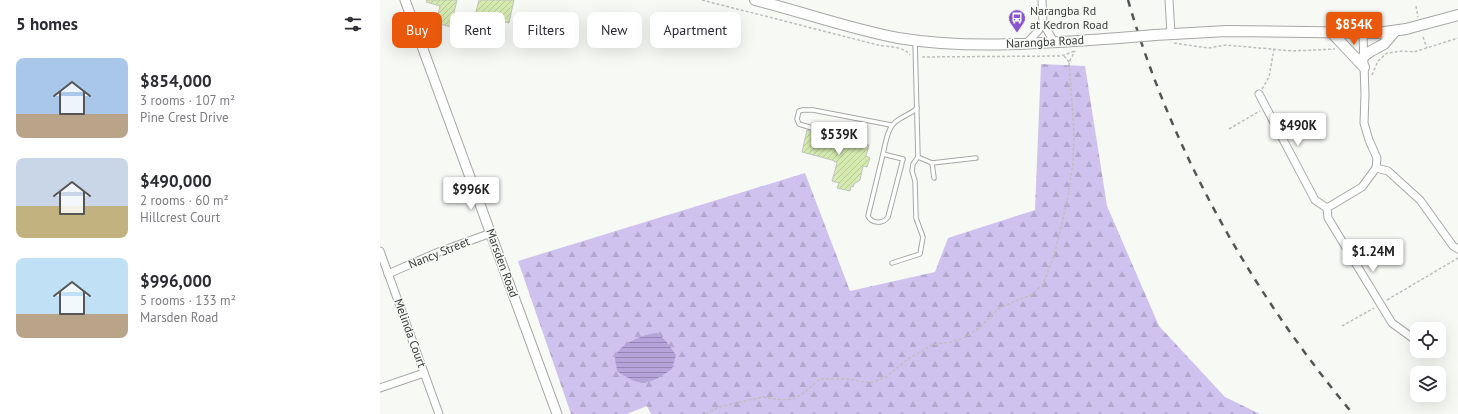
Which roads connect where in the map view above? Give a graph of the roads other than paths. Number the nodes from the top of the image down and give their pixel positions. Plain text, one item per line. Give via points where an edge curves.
1 (405, 0) edge
2 (755, 0) edge
3 (1042, 0) edge
4 (1168, 0) edge
5 (1458, 15) edge
6 (1043, 22) junction
7 (1395, 31) junction
8 (1332, 33) junction
9 (1363, 34) junction
10 (1171, 38) junction
11 (915, 40) junction
12 (1054, 42) junction
13 (1026, 44) junction
14 (1364, 56) junction
15 (1364, 72) junction
16 (1259, 94) road end
17 (917, 108) junction
18 (891, 125) junction
19 (822, 131) dead end
20 (883, 154) junction
21 (918, 157) junction
22 (976, 158) dead end
23 (932, 164) junction
24 (1376, 168) junction
25 (934, 178) dead end
26 (1327, 208) junction
27 (491, 233) junction
28 (1458, 250) edge
29 (380, 251) edge
30 (892, 263) dead end
31 (388, 274) junction
32 (1410, 336) edge
33 (424, 373) junction
34 (380, 388) edge
35 (439, 414) edge
36 (557, 414) edge

1 - 27 street, Marsden Road
2 - 11 main road, Narangba Road via 869,32
3 - 6 street
4 - 10 street
5 - 7 main road, Narangba Road
6 - 12 street
6 - 13 street
7 - 9 main road, Narangba Road
7 - 14 main road via 1384,44
8 - 9 main road, Narangba Road
8 - 10 main road, Narangba Road via 1227,31
8 - 15 main road
9 - 14 street
10 - 12 main road, Narangba Road, bridge via 1155,35
11 - 13 main road, Narangba Road via 958,45
11 - 17 lane
12 - 13 main road, Narangba Road
14 - 15 street
15 - 24 street via 1364,123 1377,158
16 - 26 street via 1315,200
17 - 18 lane
17 - 21 lane
18 - 19 lane via 813,110 799,111 799,124
18 - 20 lane
20 - 20 lane via 868,216 874,222 884,221 888,217 903,159
21 - 23 lane
21 - 30 lane via 912,171 915,181 916,218 923,237 920,254
22 - 23 lane
23 - 25 lane
24 - 26 street via 1362,187
24 - 28 street via 1388,171 1420,200
26 - 32 street via 1328,218 1392,323
27 - 31 street, Nancy Street
27 - 36 street, Marsden Road
29 - 31 street, Melinda Court
31 - 33 street, Melinda Court
33 - 34 street
33 - 35 street, Melinda Court

